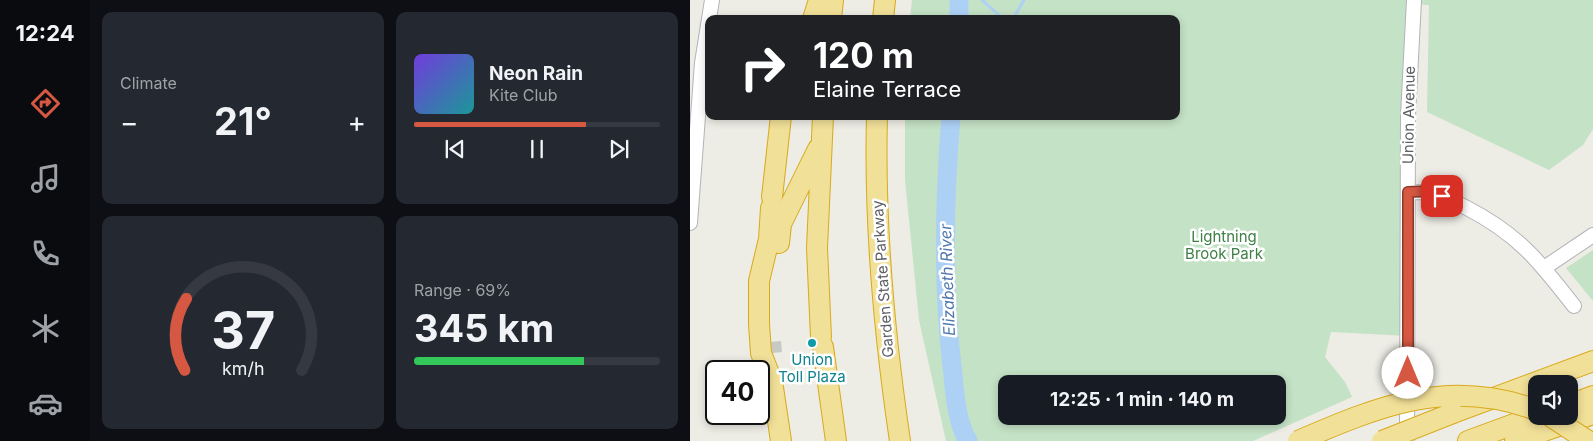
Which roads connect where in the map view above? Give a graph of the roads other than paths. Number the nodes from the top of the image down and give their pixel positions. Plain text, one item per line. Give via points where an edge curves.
1 (712, 0) edge
2 (819, 0) edge
3 (833, 0) edge
4 (885, 0) edge
5 (1414, 0) edge
6 (709, 15) edge
7 (813, 15) edge
8 (831, 15) edge
9 (883, 15) edge
10 (705, 31) edge
11 (695, 75) edge
12 (781, 120) edge
13 (823, 120) edge
14 (877, 120) edge
15 (821, 142) junction
16 (1408, 192) junction
17 (690, 223) edge
18 (1593, 235) edge
19 (1544, 268) junction
20 (1574, 306) dead end
21 (1593, 361) edge
22 (1593, 372) edge
23 (1578, 376) edge
24 (774, 388) junction
25 (1528, 388) edge
26 (1511, 392) junction
27 (1593, 396) edge
28 (1578, 402) edge
29 (1528, 408) edge
30 (1593, 414) edge
31 (1528, 419) edge
32 (1564, 425) edge
33 (1593, 433) edge
34 (781, 441) edge
35 (795, 441) edge
36 (836, 441) edge
37 (900, 441) edge
38 (1298, 441) edge
39 (1382, 441) edge
40 (1407, 441) edge
41 (1468, 441) edge
42 (1515, 441) edge
43 (1569, 441) edge
44 (1588, 441) edge

1 - 6 street
2 - 7 highway
3 - 8 highway
4 - 9 highway
5 - 16 street, Union Avenue
10 - 11 street
11 - 17 street
12 - 24 highway via 769,239 759,281 758,312 761,353
13 - 15 highway
14 - 37 highway, Garden State Parkway via 880,272
15 - 24 highway via 781,224 770,292
15 - 36 highway via 817,248 822,342
16 - 19 street via 1430,191 1490,220 1520,242
16 - 40 street, Union Avenue
18 - 19 street
19 - 20 street
21 - 26 highway
22 - 23 highway
24 - 34 highway
24 - 35 highway
25 - 26 highway
26 - 39 highway, bridge
27 - 28 highway
29 - 38 highway, bridge via 1482,396 1436,395 1381,408
30 - 42 highway
31 - 41 highway
32 - 44 highway, bridge
33 - 43 highway

